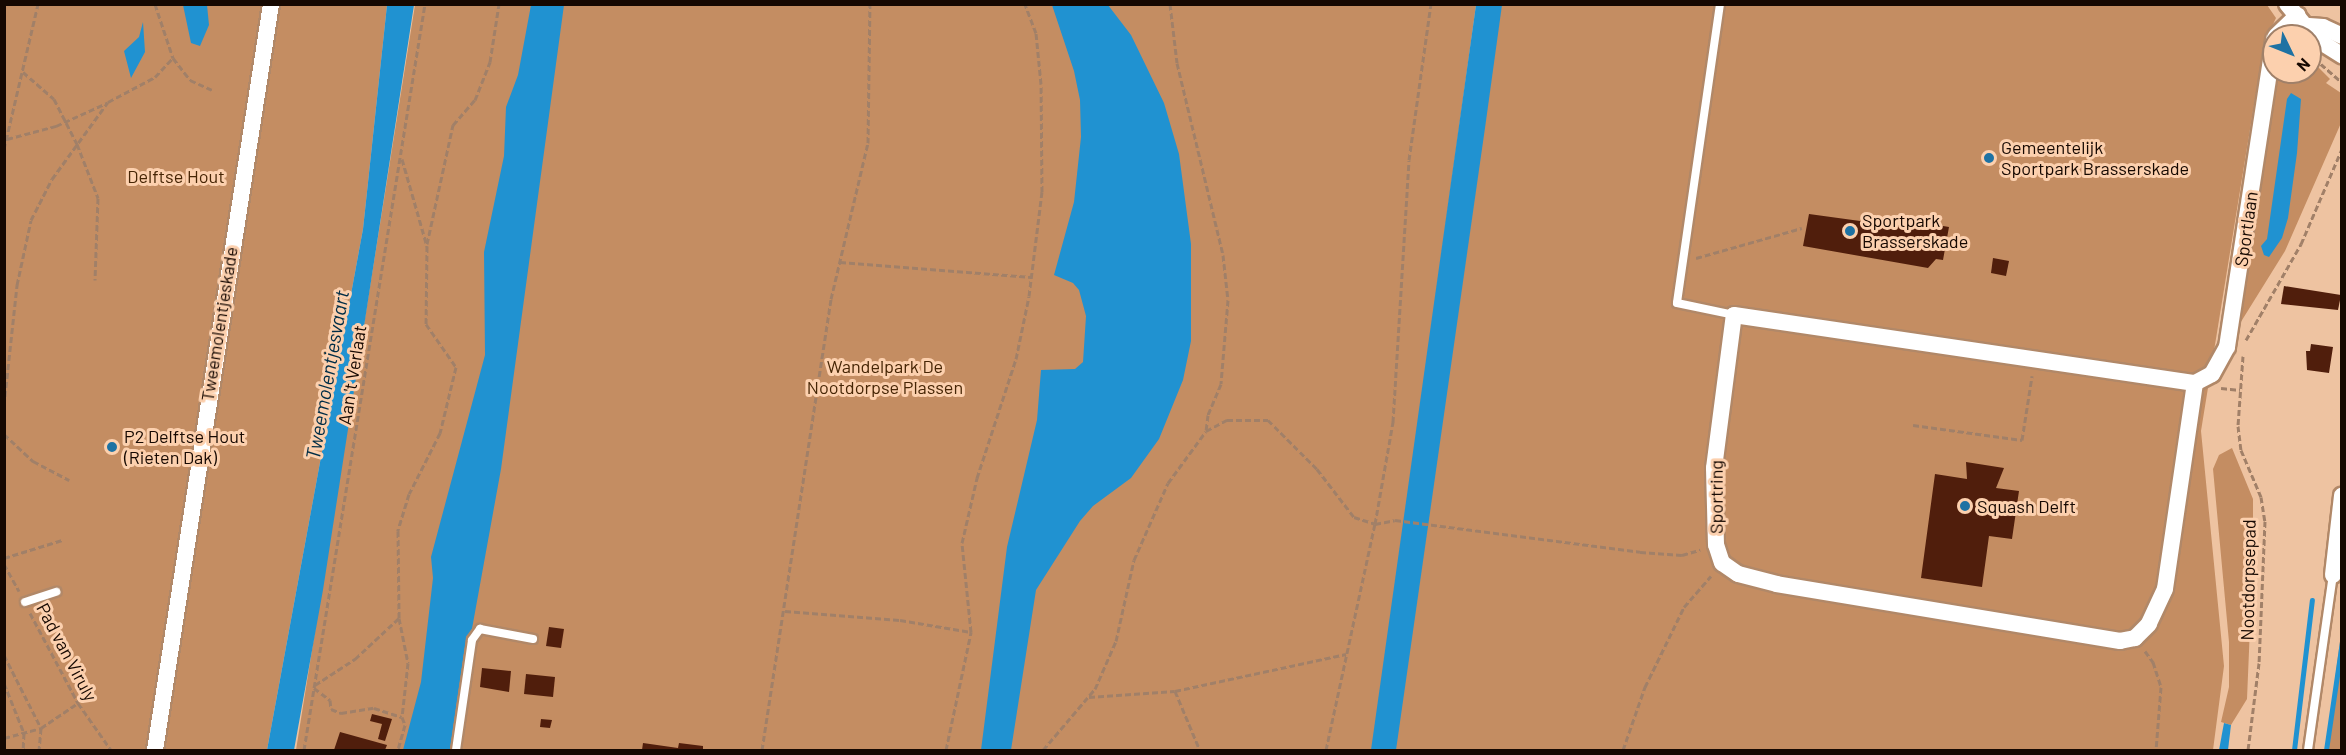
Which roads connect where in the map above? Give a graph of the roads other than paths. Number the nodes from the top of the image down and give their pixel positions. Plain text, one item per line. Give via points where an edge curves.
1 (271, 4) edge
2 (1720, 4) edge
3 (2299, 20) edge
4 (2342, 36) edge
5 (2342, 56) edge
6 (2269, 84) edge
7 (1734, 315) junction
8 (2200, 380) junction
9 (2342, 496) edge
10 (2333, 575) joint
11 (56, 592) dead end
12 (25, 602) road end
13 (533, 639) dead end
14 (154, 750) edge
15 (456, 750) edge
16 (2308, 750) edge

1 - 14 street, Tweemolentjeskade
2 - 7 lane via 1677,303
3 - 4 street
3 - 5 street via 2316,39
6 - 8 street, Sportlaan via 2227,347 2216,370
7 - 8 street
7 - 8 street, Sportring via 1714,468 1716,545 1722,563 1738,574 1777,585 2120,641 2134,638 2149,624 2165,589
9 - 10 street
10 - 16 lane
11 - 12 lane
13 - 15 lane via 480,629 472,640

